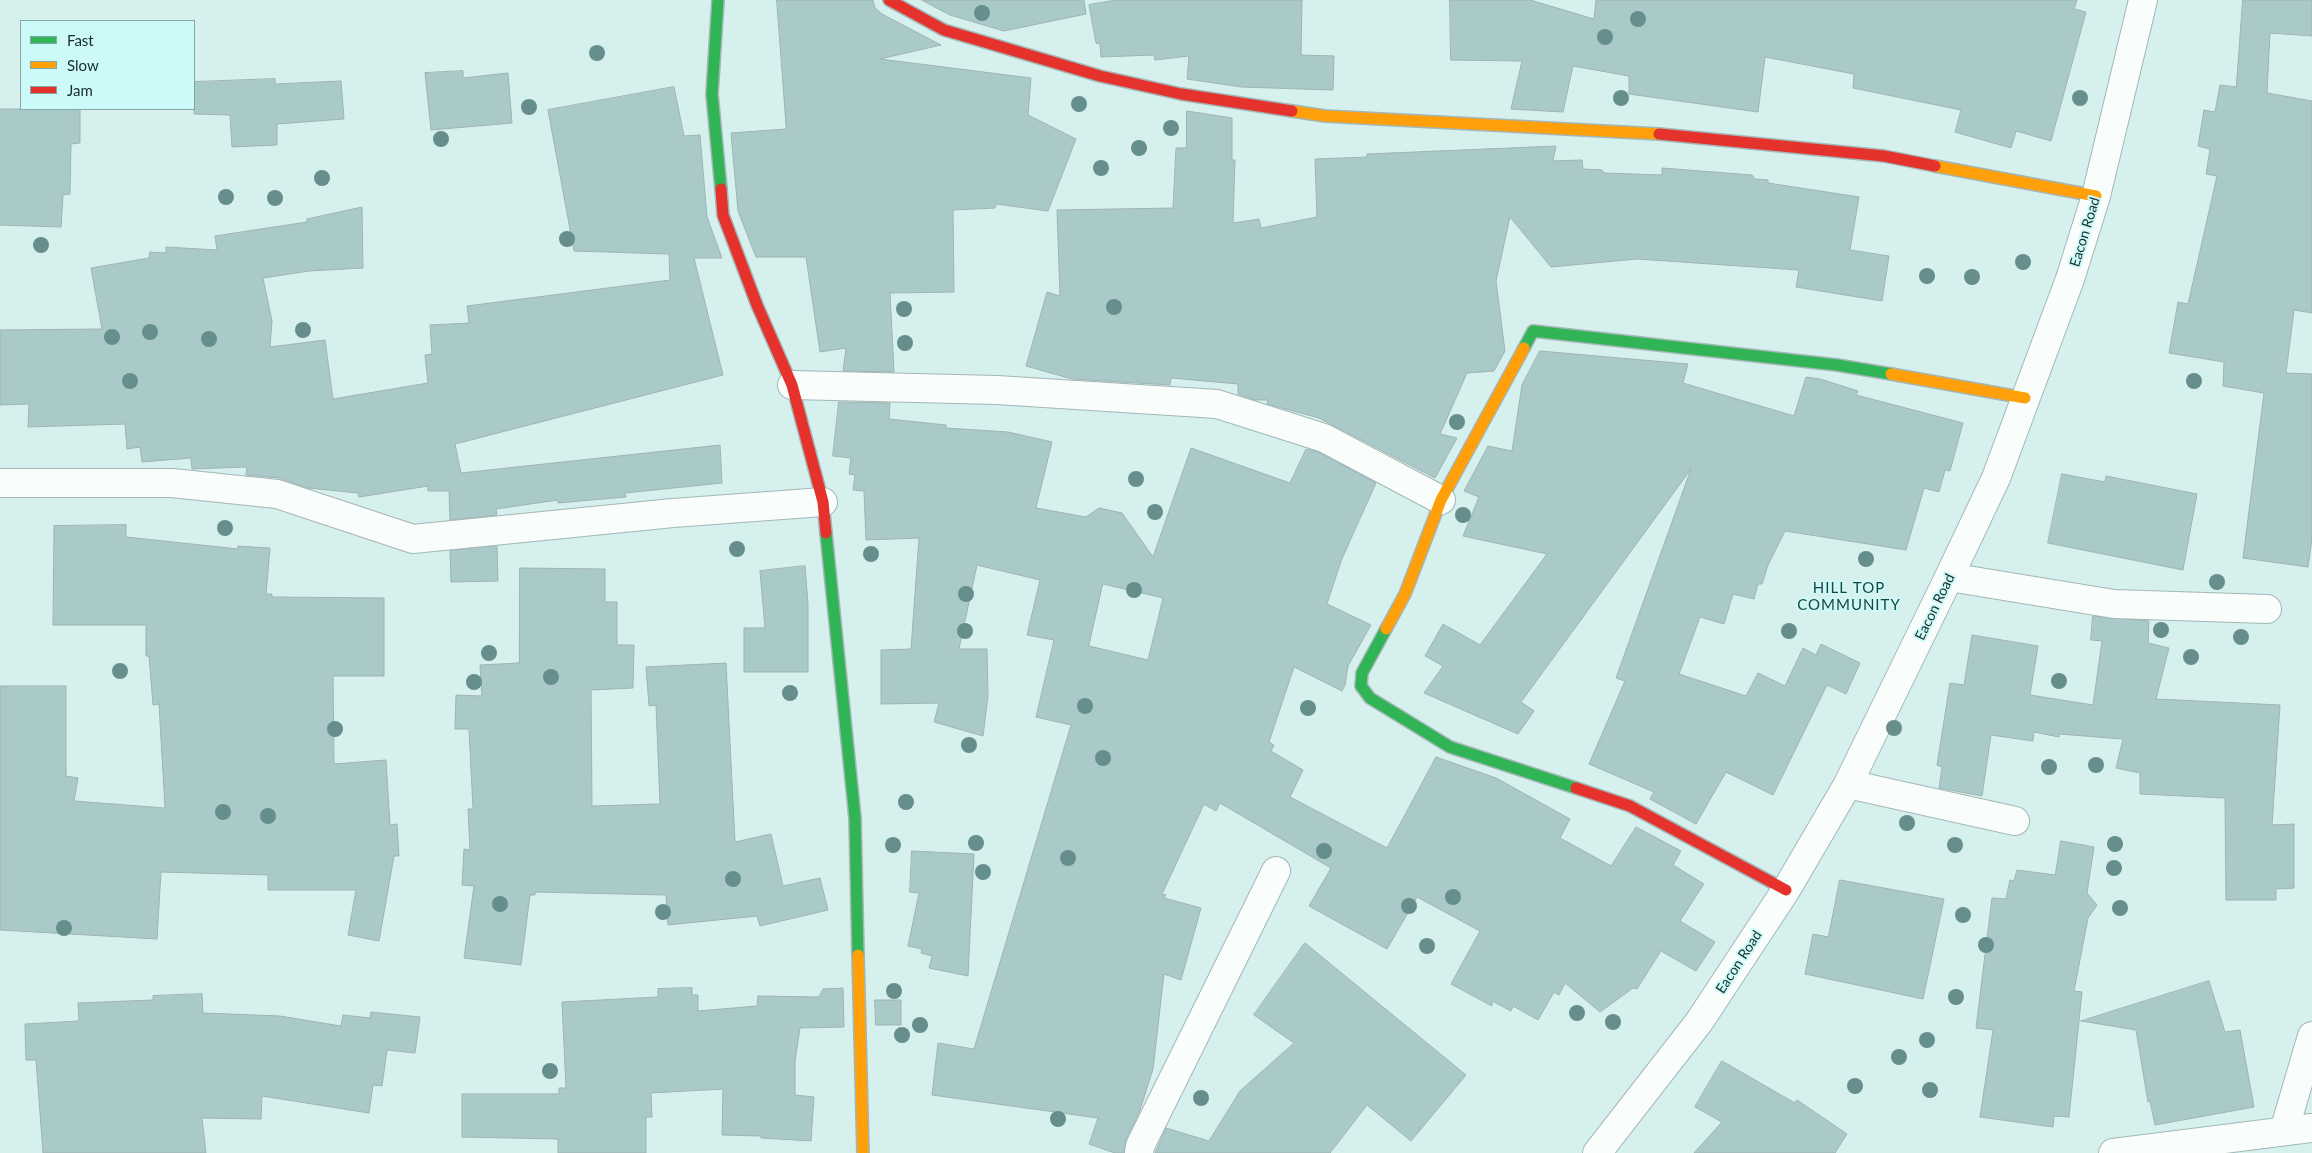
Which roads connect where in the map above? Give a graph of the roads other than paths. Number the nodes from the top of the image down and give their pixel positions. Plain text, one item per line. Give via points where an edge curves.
1 (718, 0) edge
2 (889, 0) edge
3 (2143, 0) edge
4 (2096, 196) junction
5 (792, 385) junction
6 (2026, 398) junction
7 (0, 483) edge
8 (1441, 500) junction
9 (822, 502) junction
10 (1949, 577) junction
11 (2267, 608) dead end
12 (1848, 784) junction
13 (2015, 821) dead end
14 (1276, 871) dead end
15 (1786, 890) junction
16 (2312, 1036) edge
17 (2312, 1128) edge
18 (2284, 1131) junction
19 (863, 1153) edge
20 (1139, 1153) edge
21 (1596, 1153) edge
22 (2113, 1153) edge

1 - 5 street via 712,94 723,215 756,305
2 - 4 street via 944,30 1100,76 1181,94 1325,116 1684,136 1884,156
3 - 4 street, Eacon Road
4 - 6 street, Eacon Road via 2070,279
5 - 8 street via 997,390 1217,404 1324,438
5 - 9 street
6 - 8 street via 1837,365 1533,331
6 - 10 street, Eacon Road via 1996,478
7 - 9 street via 172,483 277,494 413,539
8 - 15 street via 1405,594 1362,673 1360,686 1370,698 1450,747 1630,806
9 - 19 street via 856,818
10 - 11 street via 2114,604
10 - 12 street, Eacon Road
12 - 13 street
12 - 15 street, Eacon Road
14 - 20 street
15 - 21 street, Eacon Road via 1699,1022
16 - 18 street
17 - 18 street
18 - 22 street

